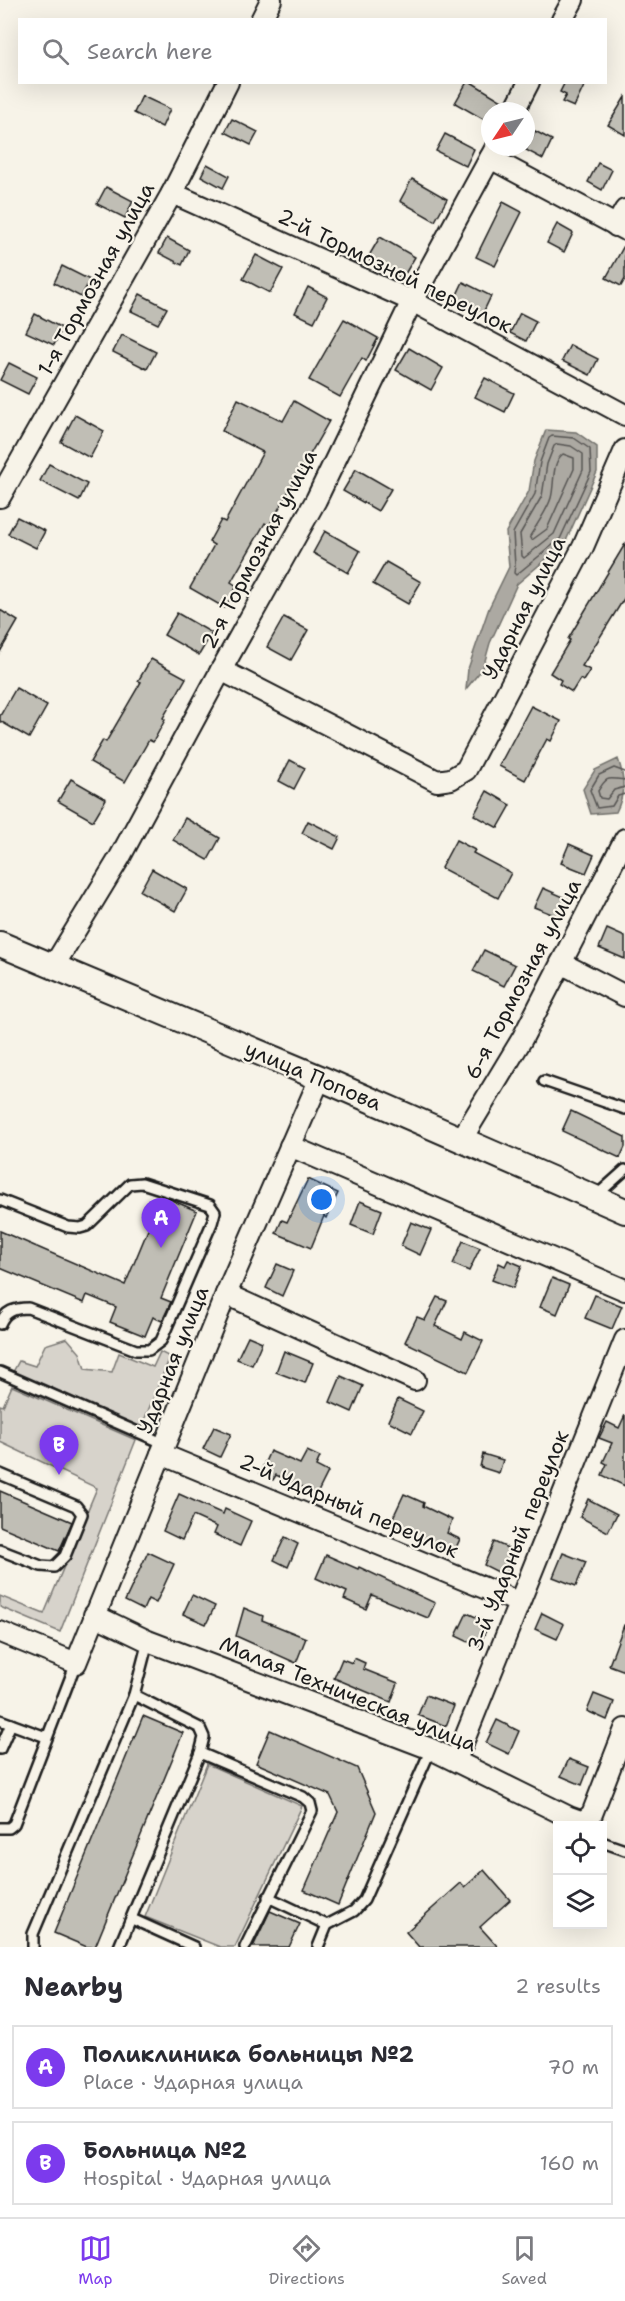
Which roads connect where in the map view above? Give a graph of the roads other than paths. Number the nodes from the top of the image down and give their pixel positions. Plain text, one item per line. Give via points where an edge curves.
1 (271, 0) edge
2 (573, 0) edge
3 (262, 18) edge
4 (563, 18) edge
5 (227, 84) edge
6 (528, 84) edge
7 (519, 102) edge
8 (491, 156) edge
9 (500, 156) edge
10 (172, 193) junction
11 (622, 222) edge
12 (412, 301) junction
13 (625, 415) edge
14 (625, 450) edge
15 (0, 497) edge
16 (221, 670) junction
17 (625, 839) edge
18 (0, 944) edge
19 (561, 963) junction
20 (53, 967) junction
21 (625, 996) edge
22 (320, 1078) junction
23 (544, 1081) dead end
24 (625, 1108) edge
25 (461, 1140) junction
26 (290, 1146) junction
27 (625, 1170) edge
28 (594, 1198) junction
29 (0, 1200) edge
30 (625, 1211) edge
31 (625, 1290) edge
32 (226, 1294) junction
33 (0, 1324) edge
34 (625, 1340) edge
35 (0, 1372) edge
36 (415, 1380) dead end
37 (163, 1449) junction
38 (0, 1474) edge
39 (0, 1550) edge
40 (518, 1602) junction
41 (94, 1615) junction
42 (0, 1632) edge
43 (148, 1641) junction
44 (76, 1663) junction
45 (134, 1695) junction
46 (0, 1720) edge
47 (11, 1724) junction
48 (625, 1729) edge
49 (46, 1737) junction
50 (0, 1749) edge
51 (431, 1749) junction
52 (200, 1754) junction
53 (456, 1760) junction
54 (0, 1828) edge
55 (607, 1843) edge
56 (625, 1850) edge
57 (268, 1897) junction
58 (132, 1918) junction
59 (327, 1925) junction
60 (33, 1947) edge
61 (119, 1947) edge
62 (194, 1947) edge
63 (245, 1947) edge
64 (318, 1947) edge

1 - 3 street
2 - 4 street
5 - 10 street, 1-я Тормозная улица
6 - 7 street
8 - 12 street, 2-я Тормозная улица
9 - 11 street
10 - 12 street, 2-й Тормозной переулок
10 - 15 street, 1-я Тормозная улица
12 - 13 street, 2-й Тормозной переулок
12 - 16 street, 2-я Тормозная улица via 316,500
14 - 16 street, Ударная улица via 583,547 466,770 451,779 437,781
16 - 20 street, 2-я Тормозная улица via 120,857
17 - 19 street, 6-я Тормозная улица
18 - 20 street, улица Попова
19 - 21 street
19 - 25 street, 6-я Тормозная улица via 522,1039
20 - 22 street, улица Попова
22 - 25 street, улица Попова
22 - 26 street, Ударная улица
23 - 24 lane
25 - 28 street, улица Попова
26 - 31 street
26 - 32 street, Ударная улица
27 - 28 lane
28 - 30 street, улица Попова
29 - 33 lane via 68,1227 80,1228 87,1226 130,1184 142,1183 210,1205 215,1212 161,1341 149,1350 136,1350 28,1308 14,1308
32 - 36 street
32 - 37 street, Ударная улица
34 - 40 street, 3-й Ударный переулок
35 - 37 lane
37 - 40 street, 2-й Ударный переулок
37 - 41 street, Ударная улица
38 - 39 lane via 76,1506 82,1514 65,1556 54,1567
40 - 53 street, 3-й Ударный переулок
41 - 43 street, Малая Техническая улица
41 - 44 street, Ударная улица
42 - 44 street
43 - 45 lane
43 - 51 street, Малая Техническая улица
44 - 49 lane
45 - 52 lane via 200,1728 204,1737
45 - 60 lane via 33,1934
46 - 47 lane
47 - 49 lane
47 - 50 lane
48 - 53 street, Малая Техническая улица via 592,1814 583,1822
49 - 54 lane via 14,1824
51 - 53 street, Малая Техническая улица
51 - 59 lane via 364,1900 354,1911
52 - 57 lane via 310,1803 312,1810
52 - 58 lane
55 - 56 lane
57 - 59 lane
57 - 63 lane
58 - 61 lane
58 - 62 lane
59 - 64 lane

